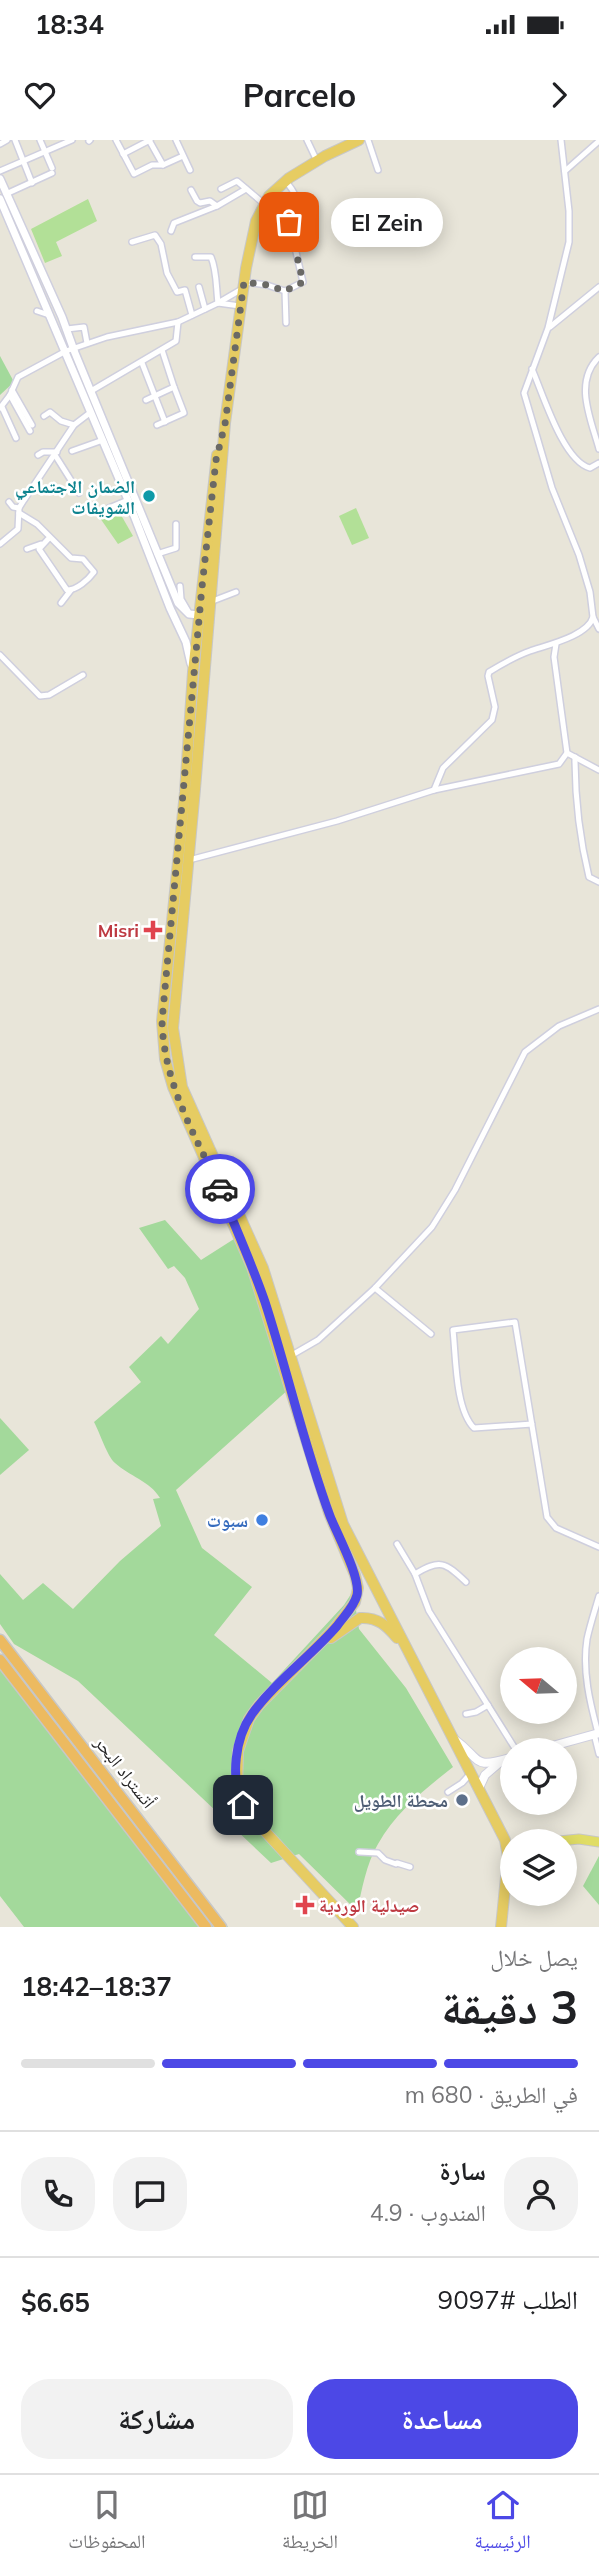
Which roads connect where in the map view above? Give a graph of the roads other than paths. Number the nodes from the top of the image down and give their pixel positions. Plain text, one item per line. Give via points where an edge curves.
1 (8, 140) edge
2 (15, 140) edge
3 (40, 140) edge
4 (72, 140) edge
5 (116, 140) edge
6 (150, 140) edge
7 (176, 140) edge
8 (307, 140) edge
9 (359, 140) edge
10 (368, 140) edge
11 (561, 140) edge
12 (599, 141) edge
13 (0, 144) edge
14 (44, 151) junction
15 (123, 154) junction
16 (183, 156) junction
17 (23, 161) junction
18 (317, 161) junction
19 (163, 165) junction
20 (190, 170) dead end
21 (378, 170) dead end
22 (0, 171) edge
23 (565, 171) junction
24 (0, 179) edge
25 (285, 181) junction
26 (32, 183) junction
27 (221, 189) dead end
28 (246, 189) junction
29 (191, 190) dead end
30 (3, 197) edge
31 (298, 201) junction
32 (264, 203) junction
33 (217, 206) junction
34 (306, 214) dead end
35 (171, 231) dead end
36 (132, 242) dead end
37 (195, 257) dead end
38 (244, 285) junction
39 (199, 287) dead end
40 (599, 287) edge
41 (285, 291) junction
42 (218, 303) junction
43 (240, 306) junction
44 (205, 309) junction
45 (37, 311) dead end
46 (49, 315) junction
47 (192, 315) junction
48 (178, 322) junction
49 (286, 323) dead end
50 (548, 328) junction
51 (67, 329) junction
52 (87, 343) junction
53 (69, 349) junction
54 (47, 350) dead end
55 (162, 350) junction
56 (53, 357) junction
57 (599, 357) edge
58 (142, 363) junction
59 (532, 369) junction
60 (174, 387) junction
61 (91, 391) junction
62 (11, 393) junction
63 (156, 395) junction
64 (146, 400) dead end
65 (1, 407) edge
66 (91, 412) junction
67 (44, 416) dead end
68 (166, 422) junction
69 (225, 424) junction
70 (74, 425) junction
71 (157, 425) dead end
72 (31, 428) dead end
73 (16, 438) dead end
74 (103, 440) junction
75 (599, 449) edge
76 (72, 451) dead end
77 (56, 453) junction
78 (38, 455) dead end
79 (599, 463) edge
80 (79, 493) dead end
81 (128, 500) junction
82 (9, 502) dead end
83 (109, 508) dead end
84 (19, 511) junction
85 (176, 524) dead end
86 (50, 537) junction
87 (0, 544) edge
88 (41, 544) junction
89 (27, 549) dead end
90 (158, 554) junction
91 (180, 586) dead end
92 (71, 590) junction
93 (236, 592) dead end
94 (210, 602) junction
95 (61, 603) dead end
96 (194, 614) junction
97 (593, 617) junction
98 (585, 629) junction
99 (599, 630) edge
100 (556, 645) junction
101 (0, 655) edge
102 (193, 672) junction
103 (83, 675) dead end
104 (567, 753) junction
105 (575, 757) junction
106 (599, 770) edge
107 (434, 790) junction
108 (189, 860) junction
109 (599, 881) edge
110 (599, 1009) edge
111 (375, 1288) junction
112 (431, 1334) dead end
113 (292, 1355) junction
114 (532, 1424) junction
115 (397, 1544) dead end
116 (599, 1547) edge
117 (415, 1574) junction
118 (466, 1582) dead end
119 (599, 1596) edge
120 (0, 1640) edge
121 (320, 1646) junction
122 (409, 1652) junction
123 (0, 1660) edge
124 (488, 1705) junction
125 (466, 1714) dead end
126 (597, 1733) edge
127 (509, 1738) edge
128 (454, 1739) junction
129 (577, 1739) edge
130 (599, 1754) edge
131 (500, 1761) edge
132 (500, 1762) edge
133 (471, 1773) junction
134 (479, 1788) junction
135 (448, 1792) dead end
136 (495, 1818) junction
137 (500, 1829) edge
138 (504, 1829) edge
139 (577, 1839) edge
140 (599, 1842) edge
141 (359, 1852) dead end
142 (410, 1867) dead end
143 (504, 1906) edge
144 (206, 1927) edge
145 (221, 1927) edge
146 (353, 1927) edge
147 (500, 1927) edge

1 - 13 street
2 - 17 street
3 - 14 street
4 - 14 street
5 - 15 street
6 - 15 street
6 - 19 street
7 - 16 street
8 - 18 street
9 - 18 highway
10 - 21 street
11 - 23 street
12 - 23 street
14 - 17 street
14 - 26 street via 52,170
15 - 19 street via 135,174 156,163
16 - 19 street
16 - 20 street
17 - 22 street
17 - 26 street
18 - 25 highway
23 - 50 street via 569,242
24 - 30 street
25 - 31 street
25 - 32 highway
26 - 30 street
27 - 28 street via 237,181
28 - 32 street
28 - 33 street
29 - 33 street via 200,203 210,201
30 - 46 street
30 - 51 street
31 - 34 street
31 - 41 street via 299,219 289,222 303,282
32 - 38 highway via 256,221
33 - 35 street via 174,223
36 - 47 street via 155,235 167,273 177,292 185,290
37 - 42 street via 211,257
38 - 41 street
38 - 42 street
38 - 43 highway
39 - 44 street
40 - 50 street
41 - 49 street
42 - 43 street
42 - 44 street
43 - 69 highway
44 - 47 street
45 - 46 street
46 - 53 street
47 - 48 street
48 - 52 street
48 - 55 street via 176,341
50 - 59 street
51 - 52 street via 82,325
51 - 53 street
52 - 53 street
53 - 56 street
53 - 61 street
53 - 66 street
54 - 56 street
55 - 58 street
55 - 60 street
56 - 62 street via 18,377
57 - 75 street via 584,382
58 - 61 street
58 - 63 street
59 - 79 street via 567,448 584,467
59 - 97 street via 525,399 552,488 579,555
60 - 63 street
60 - 68 street via 184,414
61 - 90 street
62 - 65 street
62 - 72 street
63 - 64 street
63 - 68 street
65 - 73 street
66 - 70 street
66 - 74 street
67 - 70 street via 50,412
68 - 71 street
69 - 94 highway
69 - 96 highway
70 - 77 street
74 - 76 street
74 - 81 street
77 - 78 street
77 - 80 street
77 - 84 street
81 - 83 street
81 - 102 street via 186,642
82 - 84 street
84 - 86 street
84 - 87 street via 18,529
85 - 90 street via 176,548
86 - 88 street
86 - 92 street via 94,572
88 - 89 street
88 - 92 street via 41,553
90 - 96 street via 178,603
91 - 96 street via 181,598
92 - 95 street
93 - 94 street
94 - 108 highway
96 - 102 highway
97 - 98 street
97 - 99 street
98 - 99 street
98 - 100 street
100 - 104 street
100 - 107 street via 530,651 489,672 495,707 492,720 443,768
101 - 103 street via 40,696
102 - 121 highway via 163,1047 173,1087 252,1267 329,1513 357,1581 355,1602
104 - 105 street
104 - 107 street via 559,764
105 - 106 street
105 - 109 street via 575,806 585,862 589,877
107 - 108 street
108 - 113 highway via 173,1016 177,1066 186,1097 262,1268
110 - 111 street via 559,1026 525,1052 449,1202 421,1240
111 - 112 street
111 - 113 street via 318,1340
113 - 122 highway via 340,1517
114 - 114 street via 474,1428 469,1423 459,1390 453,1330 515,1322
114 - 116 street via 547,1517 555,1528
115 - 117 street
117 - 118 street via 441,1563
117 - 124 street via 429,1611
119 - 126 street via 587,1639 586,1671
120 - 145 highway, أتستراد البحر
121 - 122 highway via 366,1618 384,1624
121 - 146 highway via 248,1719 238,1751 237,1789 261,1827
122 - 128 highway
123 - 144 highway, أتستراد البحر
124 - 125 street
124 - 127 street
126 - 129 main road
126 - 130 street
128 - 131 main road via 480,1763
128 - 133 highway
132 - 134 main road via 485,1774
133 - 134 highway
133 - 135 street
134 - 136 highway
136 - 137 highway
136 - 138 highway
139 - 140 main road
141 - 142 street via 378,1853 385,1860
143 - 147 highway

